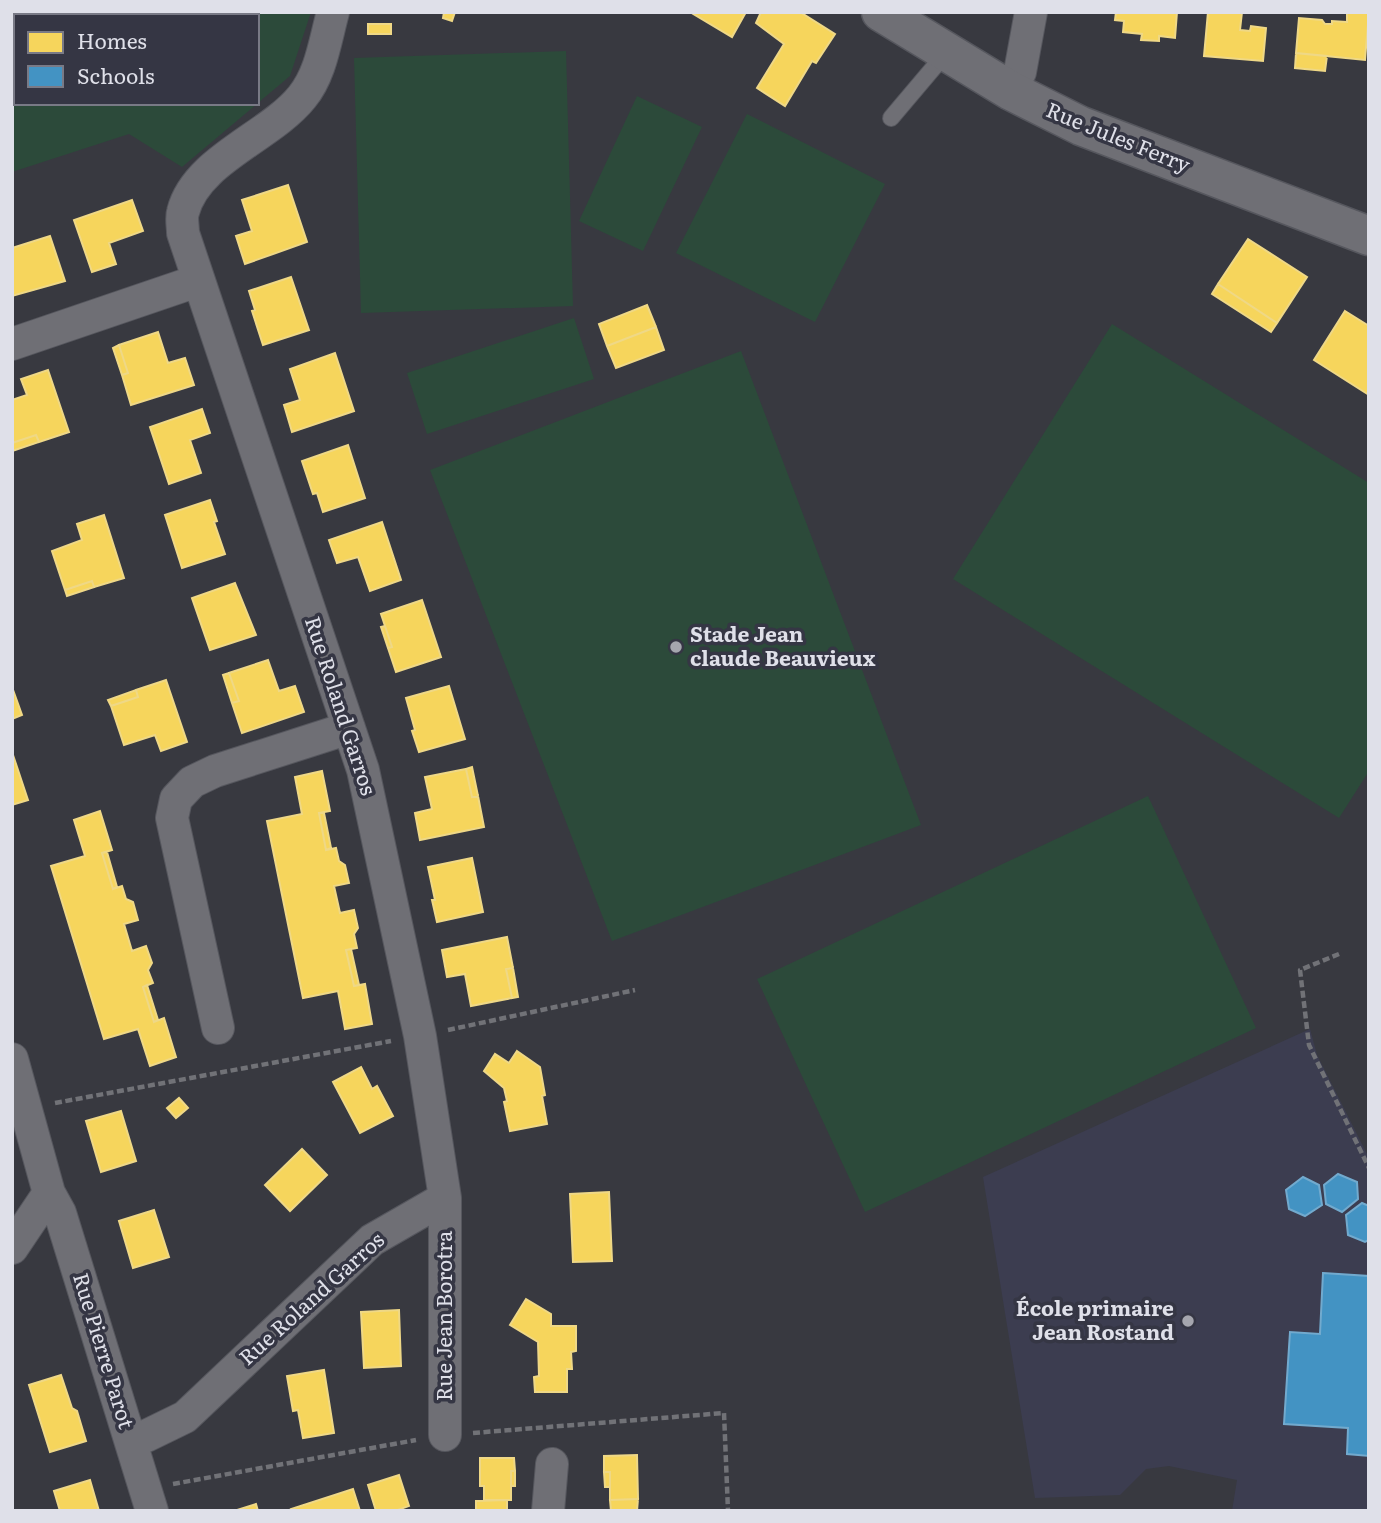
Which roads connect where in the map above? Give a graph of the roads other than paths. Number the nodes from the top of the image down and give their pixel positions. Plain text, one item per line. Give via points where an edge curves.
1 (333, 12) edge
2 (881, 12) edge
3 (1031, 12) edge
4 (946, 53) junction
5 (1011, 91) junction
6 (891, 118) dead end
7 (1369, 236) edge
8 (197, 281) junction
9 (12, 344) edge
10 (349, 728) junction
11 (218, 1028) dead end
12 (12, 1059) edge
13 (48, 1193) junction
14 (445, 1198) junction
15 (12, 1248) edge
16 (444, 1435) dead end
17 (130, 1439) junction
18 (552, 1464) dead end
19 (152, 1511) edge
20 (548, 1511) edge

1 - 8 street, Rue Roland Garros via 315,79 300,99 203,177 188,197 183,233
2 - 4 main road, Rue Jules Ferry
3 - 5 street via 1020,72
4 - 5 main road, Rue Jules Ferry
4 - 6 lane
5 - 7 main road, Rue Jules Ferry via 1081,126
8 - 9 street
8 - 10 street, Rue Roland Garros
10 - 11 street via 215,771 192,782 176,799 172,818
10 - 14 street, Rue Roland Garros via 363,770 420,1036
12 - 13 street, Rue Pierre Parot
13 - 15 street
13 - 17 street, Rue Pierre Parot via 60,1213
14 - 16 street, Rue Jean Borotra
14 - 17 street, Rue Roland Garros via 372,1240 185,1416
17 - 19 street, Rue Pierre Parot
18 - 20 street

